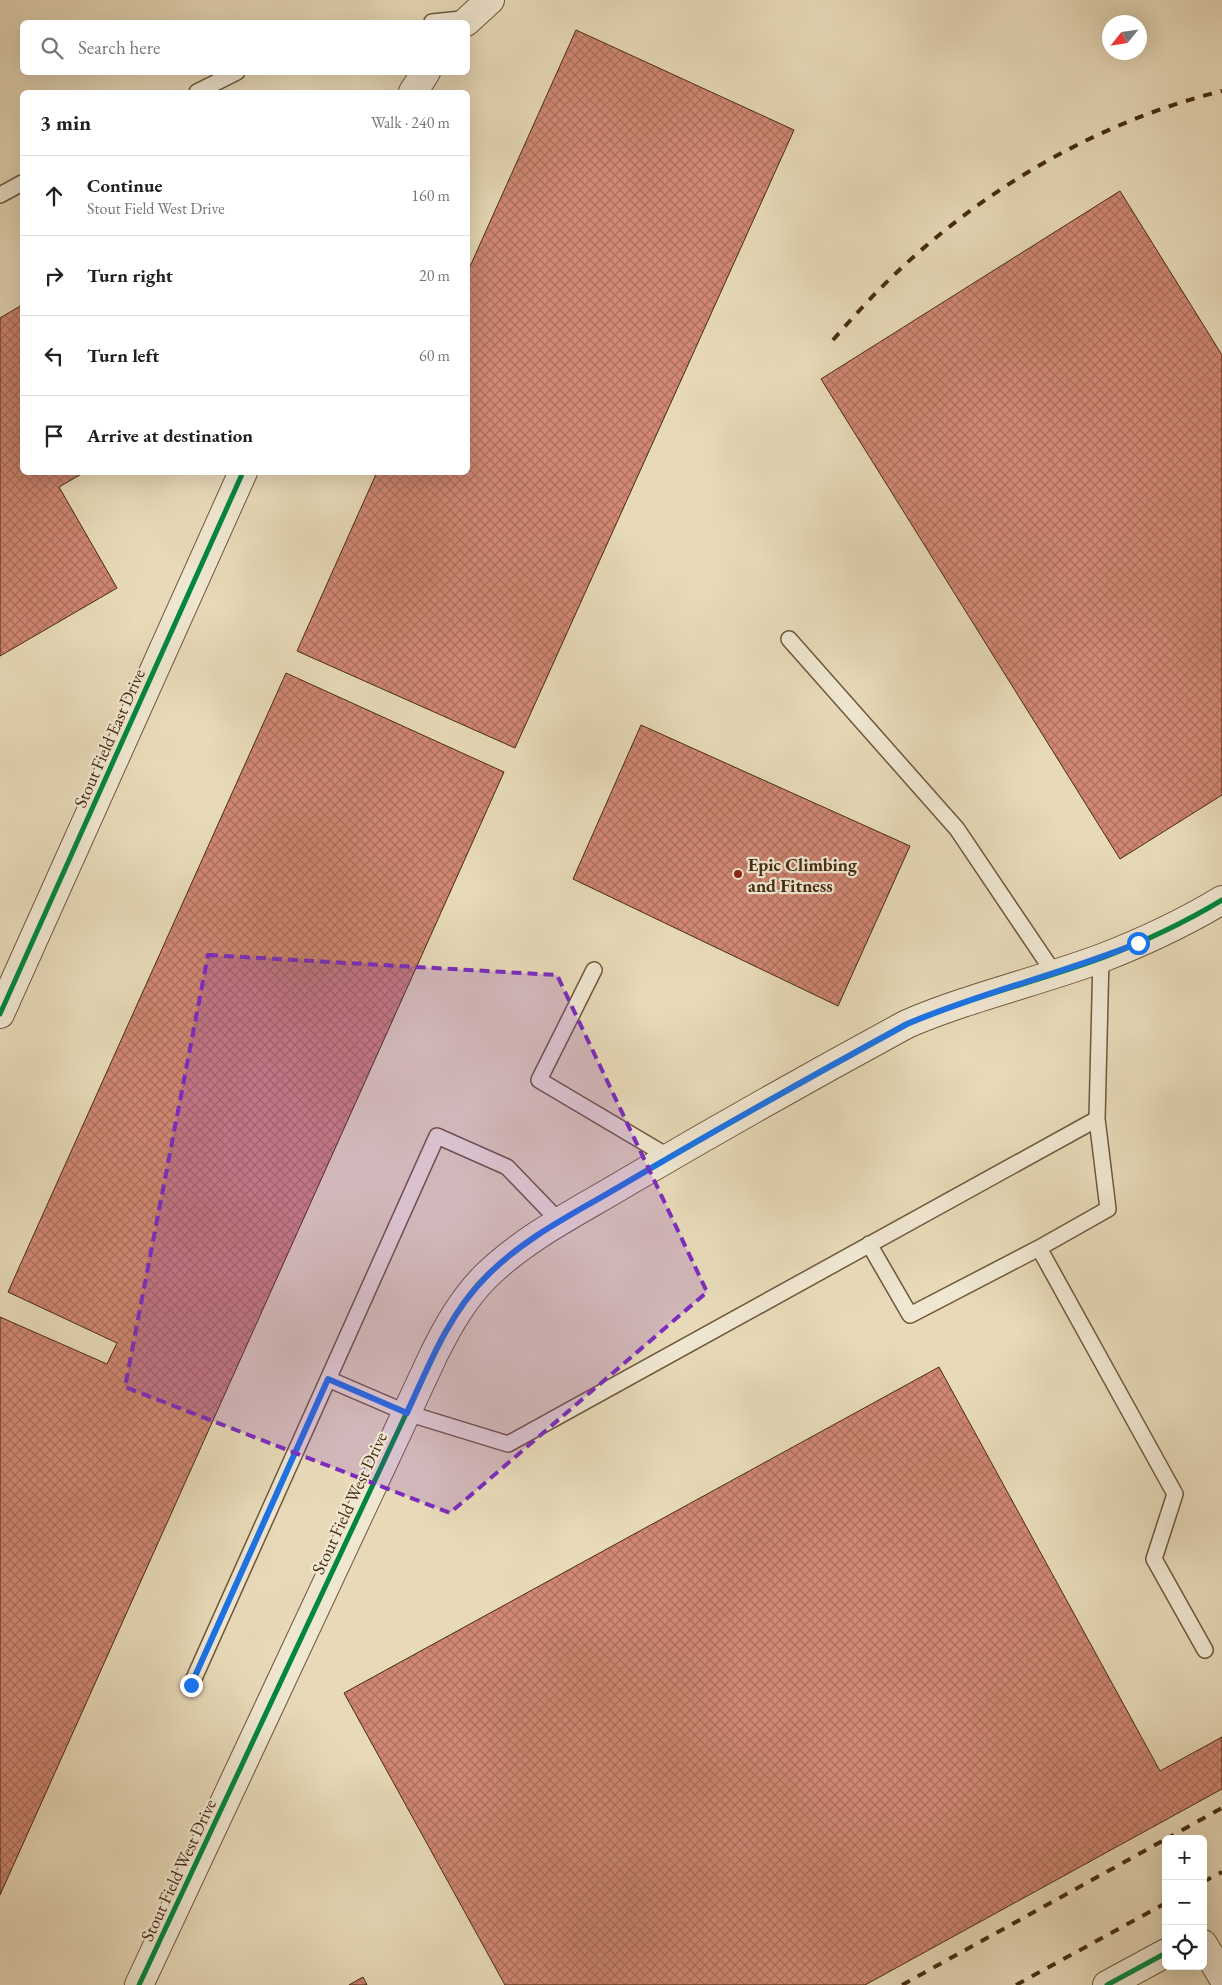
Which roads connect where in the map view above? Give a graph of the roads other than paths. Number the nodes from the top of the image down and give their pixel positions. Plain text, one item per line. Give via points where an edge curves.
1 (476, 14) edge
2 (443, 20) edge
3 (231, 75) edge
4 (424, 75) edge
5 (201, 90) edge
6 (414, 90) edge
7 (20, 184) edge
8 (0, 195) edge
9 (242, 475) edge
10 (789, 640) dead end
11 (1222, 900) edge
12 (1101, 958) junction
13 (594, 970) dead end
14 (1054, 973) junction
15 (0, 1014) edge
16 (1096, 1119) junction
17 (669, 1157) junction
18 (560, 1222) junction
19 (869, 1244) junction
20 (1039, 1248) junction
21 (328, 1379) junction
22 (407, 1413) junction
23 (1205, 1650) dead end
24 (191, 1685) dead end
25 (1207, 1951) edge
26 (1162, 1955) edge
27 (1222, 1976) edge
28 (139, 1985) edge
29 (1107, 1985) edge

1 - 2 lane
3 - 5 lane
4 - 6 street
7 - 8 lane
9 - 15 street, Stout Field East Drive
10 - 14 lane via 957,829
11 - 12 street, Stout Field West Drive via 1170,928
12 - 14 street, Stout Field West Drive
12 - 16 lane
13 - 17 lane via 539,1080
14 - 17 street, Stout Field West Drive via 907,1024
16 - 19 lane
16 - 20 lane via 1108,1209
17 - 18 street, Stout Field West Drive
18 - 21 lane via 507,1167 437,1136
18 - 22 street, Stout Field West Drive via 523,1244 486,1277 454,1314
19 - 20 lane via 910,1316
19 - 22 lane via 508,1444
20 - 23 lane via 1175,1494 1154,1559
21 - 22 lane
21 - 24 lane
22 - 28 street, Stout Field West Drive
25 - 27 street
26 - 29 street

